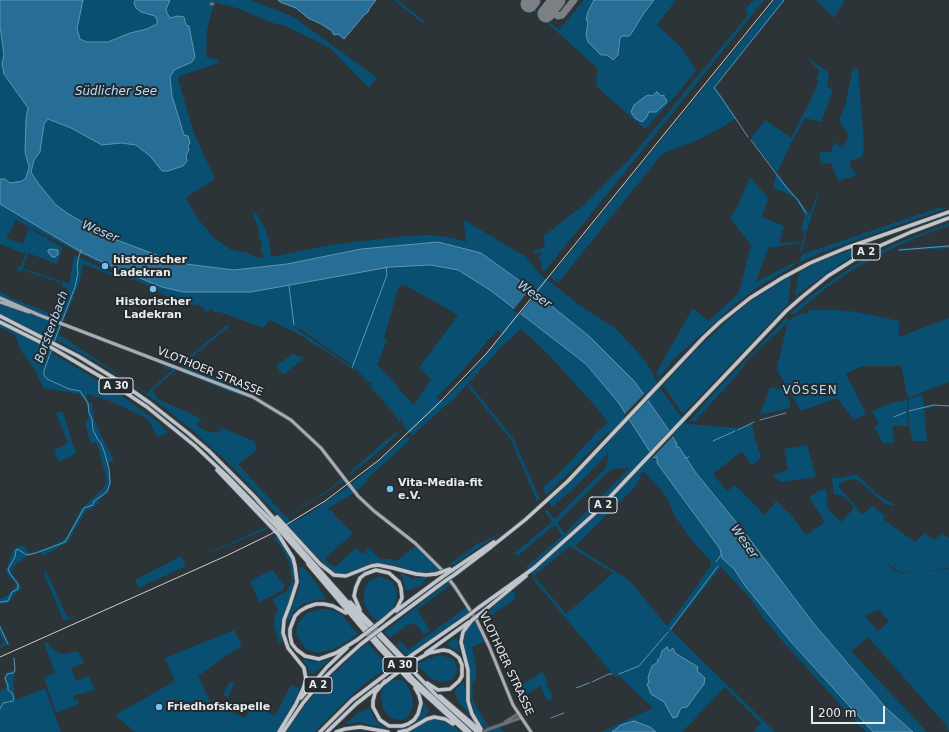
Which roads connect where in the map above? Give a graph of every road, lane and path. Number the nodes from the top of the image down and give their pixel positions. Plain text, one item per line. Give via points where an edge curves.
1 (949, 212) edge
2 (949, 218) edge
3 (0, 298) edge
4 (0, 302) edge
5 (39, 315) junction
6 (0, 316) edge
7 (0, 322) edge
8 (195, 446) junction
9 (262, 504) junction
10 (270, 520) junction
11 (478, 555) junction
12 (451, 570) junction
13 (334, 586) junction
14 (505, 592) junction
15 (364, 616) junction
16 (472, 620) junction
17 (382, 621) junction
18 (360, 627) junction
19 (357, 640) junction
20 (416, 660) junction
21 (409, 680) junction
22 (385, 682) junction
23 (427, 683) junction
24 (295, 706) junction
25 (520, 716) junction
26 (279, 732) edge
27 (283, 732) edge
28 (320, 732) edge
29 (327, 732) edge
30 (336, 732) edge
31 (388, 732) edge
32 (399, 732) edge
33 (462, 732) edge
34 (466, 732) edge
35 (470, 732) edge
36 (477, 732) edge
37 (483, 732) edge
38 (531, 732) edge

1 - 11 highway, A 2 via 846,248 801,267 761,290 704,337 551,497
2 - 14 highway, A 2 via 866,252 828,276 794,304 576,531
3 - 5 main road, VLOTHOER STRASSE
4 - 5 main road, VLOTHOER STRASSE
5 - 25 main road, VLOTHOER STRASSE via 253,397 291,420 321,448 365,503 415,543 455,587 484,635
6 - 9 highway, A 30 via 114,378 167,416 209,451
7 - 8 highway, A 30 via 51,348 130,395
8 - 10 highway, A 30
8 - 24 highway via 278,534 293,558 297,582 284,620 283,633 288,648 304,668 306,680
9 - 12 highway, bridge via 334,575 346,576 378,565 416,574 436,574
9 - 13 highway, A 30
10 - 18 highway
10 - 35 highway, A 30 via 382,646
11 - 12 highway
11 - 27 highway, A 2, bridge via 342,660 303,703
12 - 17 highway, bridge
13 - 15 highway
13 - 36 highway, A 30 via 436,696
14 - 16 highway, bridge
14 - 28 highway, A 2, bridge via 478,608 389,672 352,700
15 - 17 highway via 354,596 357,582 365,574 382,570 395,577 402,593 397,608
15 - 23 highway
16 - 20 highway
16 - 37 highway via 463,632 461,642 468,670 468,702
17 - 19 highway, bridge
18 - 19 highway via 340,609 316,604 294,616 290,629 292,644 305,656 312,658 328,657
18 - 21 highway
19 - 24 highway via 327,667
20 - 22 highway, bridge
20 - 23 highway via 429,653 443,650 459,658 463,671 455,686 438,690
21 - 22 highway via 419,696 420,709 411,722 395,727 383,723 373,707 375,693
21 - 34 highway
22 - 29 highway via 356,704
23 - 37 highway
24 - 26 highway
25 - 37 street, bridge
25 - 38 main road, VLOTHOER STRASSE
30 - 31 highway via 360,727
32 - 33 highway via 434,717 446,719

